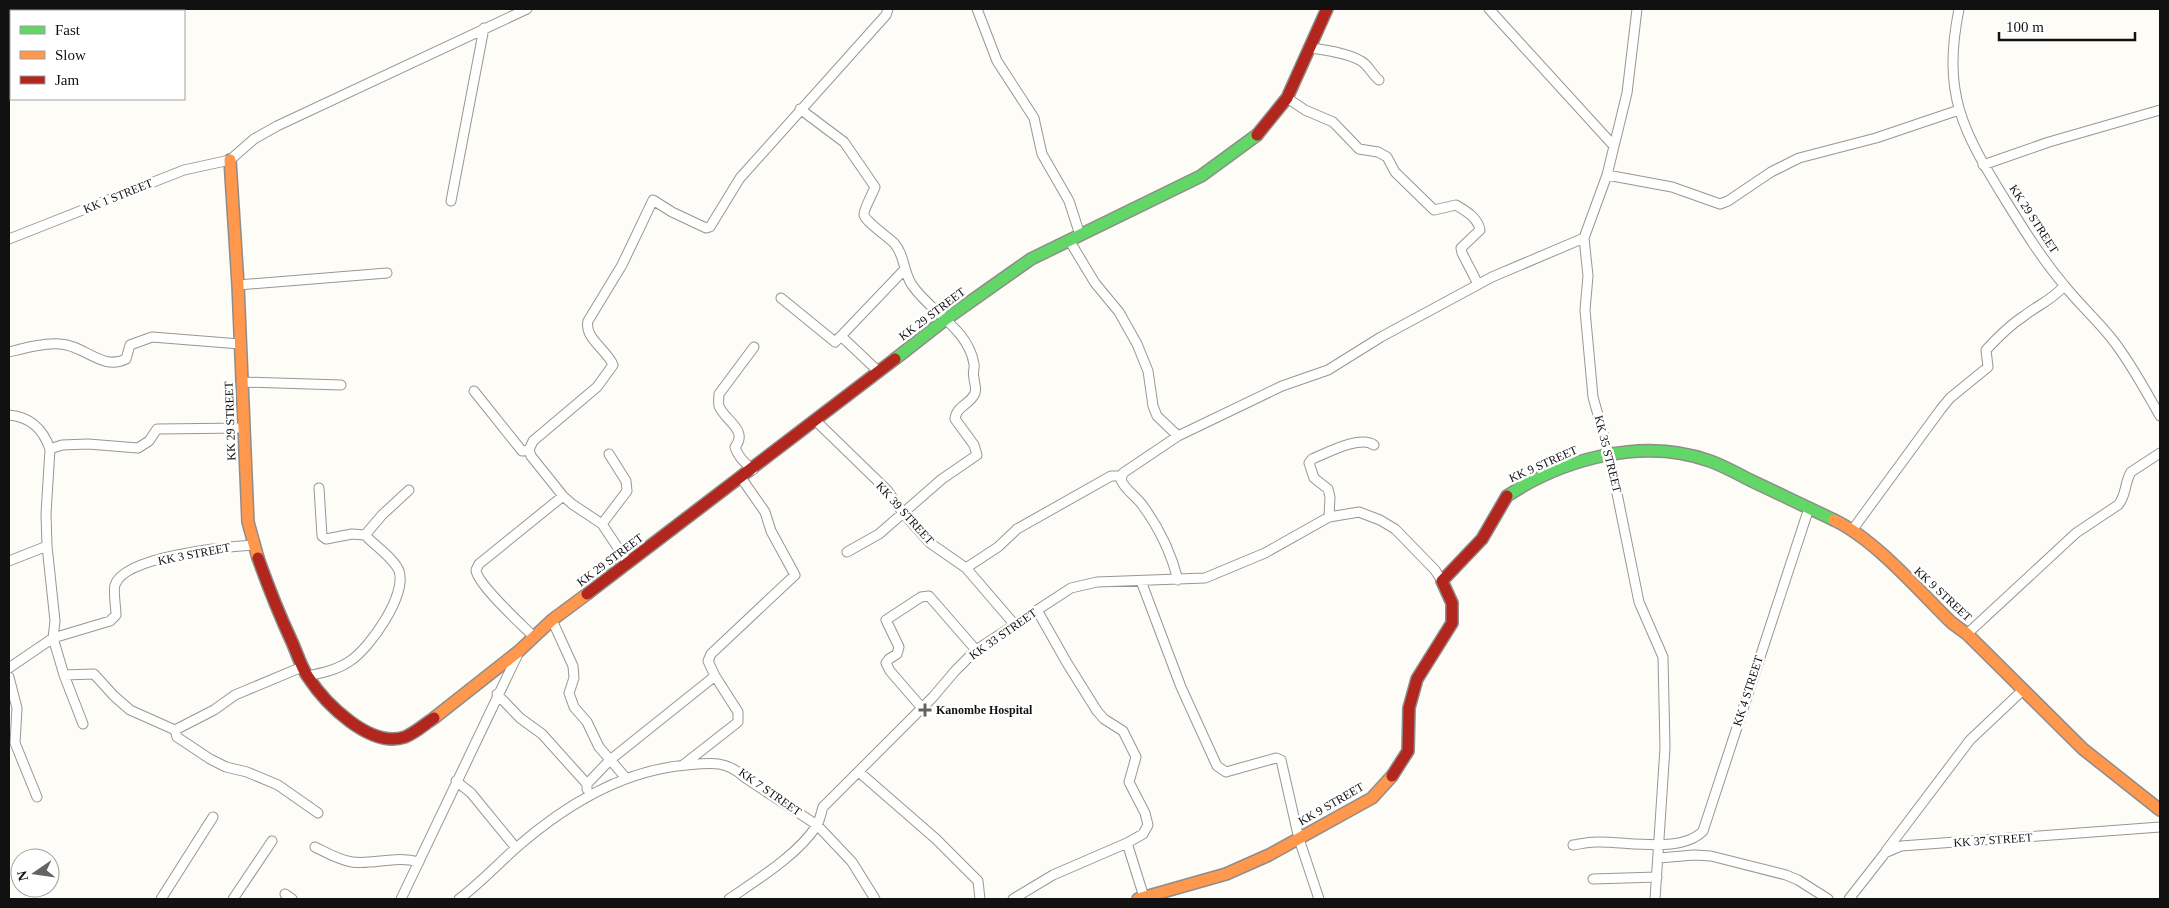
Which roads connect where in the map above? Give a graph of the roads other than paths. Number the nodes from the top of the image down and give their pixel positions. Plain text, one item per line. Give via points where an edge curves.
1 (527, 9) edge
2 (888, 9) edge
3 (977, 9) edge
4 (1327, 9) edge
5 (1489, 9) edge
6 (1637, 9) edge
7 (1959, 9) edge
8 (484, 28) junction
9 (1311, 48) junction
10 (1379, 80) dead end
11 (1286, 98) junction
12 (800, 109) junction
13 (1959, 110) junction
14 (2160, 110) edge
15 (1614, 144) junction
16 (230, 160) junction
17 (1983, 165) junction
18 (1607, 175) junction
19 (451, 201) dead end
20 (1080, 234) junction
21 (1584, 238) junction
22 (9, 239) edge
23 (1069, 240) junction
24 (904, 270) junction
25 (387, 273) dead end
26 (1478, 284) junction
27 (238, 286) junction
28 (2064, 286) junction
29 (781, 298) dead end
30 (946, 319) junction
31 (841, 336) junction
32 (240, 344) junction
33 (754, 346) dead end
34 (9, 352) edge
35 (879, 372) junction
36 (242, 382) junction
37 (341, 385) dead end
38 (474, 391) dead end
39 (9, 415) edge
40 (2160, 416) edge
41 (816, 422) junction
42 (243, 428) junction
43 (1178, 436) junction
44 (1374, 445) dead end
45 (50, 449) junction
46 (529, 450) junction
47 (2160, 453) edge
48 (609, 454) dead end
49 (1609, 454) junction
50 (753, 470) junction
51 (1121, 476) junction
52 (742, 479) junction
53 (319, 488) dead end
54 (409, 490) dead end
55 (563, 496) junction
56 (1809, 508) junction
57 (903, 513) junction
58 (1329, 517) junction
59 (602, 524) junction
60 (1853, 530) junction
61 (365, 535) junction
62 (252, 545) junction
63 (47, 546) junction
64 (847, 552) dead end
65 (9, 561) edge
66 (628, 563) junction
67 (966, 568) junction
68 (1178, 580) junction
69 (1141, 581) junction
70 (1442, 581) junction
71 (1037, 610) junction
72 (552, 620) junction
73 (1015, 625) junction
74 (1967, 634) junction
75 (534, 637) junction
76 (53, 638) junction
77 (976, 650) junction
78 (519, 651) junction
79 (9, 668) edge
80 (304, 672) junction
81 (64, 675) junction
82 (715, 676) junction
83 (9, 677) edge
84 (2023, 690) junction
85 (497, 694) junction
86 (922, 708) junction
87 (83, 724) dead end
88 (175, 730) junction
89 (610, 760) junction
90 (683, 765) junction
91 (859, 772) junction
92 (626, 778) junction
93 (456, 781) junction
94 (587, 784) junction
95 (37, 797) dead end
96 (586, 797) junction
97 (2160, 810) edge
98 (318, 813) dead end
99 (213, 817) dead end
100 (817, 825) junction
101 (2160, 827) edge
102 (1299, 839) junction
103 (272, 840) dead end
104 (1126, 843) junction
105 (1573, 844) dead end
106 (1660, 846) junction
107 (315, 847) dead end
108 (516, 848) junction
109 (1884, 853) junction
110 (1659, 858) junction
111 (419, 862) junction
112 (1657, 877) junction
113 (1593, 879) dead end
114 (1142, 898) edge
115 (161, 899) edge
116 (233, 899) edge
117 (401, 899) edge
118 (459, 899) edge
119 (729, 899) edge
120 (875, 899) edge
121 (980, 899) edge
122 (1013, 899) edge
123 (1319, 899) edge
124 (1654, 899) edge
125 (1828, 899) edge
126 (1849, 899) edge

1 - 8 street
2 - 12 street
3 - 20 street via 997,61 1034,118 1042,154 1069,201
4 - 9 street, KK 29 STREET
5 - 15 street
6 - 15 street, KK 35 STREET via 1627,94
7 - 13 street, KK 29 STREET via 1953,80
8 - 16 street via 277,126 254,139
8 - 19 street
9 - 10 street via 1359,60
9 - 11 street, KK 29 STREET
11 - 20 street, KK 29 STREET via 1258,134 1201,176
11 - 26 street via 1333,122 1359,150 1378,152 1386,157 1395,172 1434,210 1456,204 1468,213 1479,224 1480,230 1462,248 1462,253
12 - 24 street via 844,142 871,179 875,187 864,215 895,244 902,254
12 - 46 street via 740,178 710,227 706,228 652,200 622,265 587,327 590,336 613,364 597,387 533,441
13 - 17 street, KK 29 STREET
13 - 18 street via 1876,138 1799,158 1720,204 1672,187
14 - 17 street via 2048,142
15 - 18 street, KK 35 STREET
16 - 22 street, KK 1 STREET via 184,170
16 - 27 street, KK 29 STREET
17 - 28 street, KK 29 STREET via 2036,249
18 - 21 street, KK 35 STREET
20 - 23 street, KK 29 STREET
21 - 26 street
21 - 49 street, KK 35 STREET via 1593,397
23 - 30 street, KK 29 STREET via 1031,259
23 - 43 street via 1137,344 1148,371 1157,416
24 - 30 street via 923,298
24 - 31 street
25 - 27 street
26 - 43 street via 1328,370 1274,390
27 - 32 street, KK 29 STREET
28 - 40 street, KK 29 STREET via 2128,361
28 - 60 street via 2050,300 2009,326 1986,350 1988,366 1950,398
29 - 31 street via 835,342
30 - 35 street, KK 29 STREET
30 - 57 street via 973,357 976,391 959,409 955,419 977,455 942,479
31 - 35 street
32 - 34 street via 152,337 130,345 126,359 112,364 60,344
32 - 36 street, KK 29 STREET
33 - 50 street via 719,394 718,402 736,426 739,435 736,452
35 - 41 street, KK 29 STREET
36 - 37 street
36 - 42 street, KK 29 STREET
38 - 46 street via 522,451
39 - 45 street via 38,425
41 - 50 street, KK 29 STREET
41 - 57 street, KK 39 STREET via 888,490
42 - 45 street via 156,429 149,441 138,448 88,444
42 - 62 street, KK 29 STREET
43 - 51 street
44 - 58 street via 1363,441 1352,443 1309,463 1314,478 1328,489
45 - 63 street
46 - 55 street
47 - 74 street via 2131,472 2123,500 2118,505 2076,533
48 - 59 street via 626,481 627,492
49 - 56 street, KK 9 STREET via 1654,451 1710,461
49 - 70 street, KK 9 STREET via 1562,468 1506,496 1482,539
49 - 106 street, KK 35 STREET via 1639,602 1663,656 1665,748
50 - 52 street, KK 29 STREET
51 - 67 street via 1111,476 1017,529 998,547
51 - 68 street via 1122,484 1142,504 1165,542
52 - 66 street, KK 29 STREET
52 - 82 street via 765,512 771,531 795,575 711,654 708,661
53 - 61 street via 322,536 326,539
54 - 61 street
55 - 59 street
55 - 75 street via 478,564 476,570 490,594
56 - 60 street, KK 9 STREET
56 - 106 street, KK 4 STREET via 1703,831 1694,838
57 - 64 street via 879,534
57 - 67 street, KK 39 STREET via 930,543
58 - 68 street, KK 33 STREET via 1265,553 1205,578
58 - 70 street, KK 33 STREET via 1359,512 1380,520 1395,529
59 - 66 street
60 - 74 street, KK 9 STREET
61 - 80 street via 393,560 399,572 401,582 392,607 382,626 357,656 334,670
62 - 76 street, KK 3 STREET via 192,552 136,567 114,585 116,615 110,621
62 - 80 street, KK 29 STREET
63 - 65 street
63 - 76 street via 55,621
66 - 72 street, KK 29 STREET
67 - 73 street, KK 39 STREET
68 - 69 street, KK 33 STREET
69 - 71 street, KK 33 STREET via 1097,582 1071,588
69 - 102 street via 1181,687 1217,766 1226,772 1279,758
70 - 102 street, KK 9 STREET via 1452,603 1452,623 1417,679 1409,708 1408,751 1396,773 1372,798
71 - 73 street, KK 33 STREET
71 - 104 street via 1097,711 1123,731 1136,757 1129,782 1148,826 1143,834
72 - 75 street, KK 29 STREET
72 - 89 street via 573,666 574,678 569,693 574,706
73 - 77 street, KK 33 STREET
74 - 84 street, KK 9 STREET
75 - 78 street, KK 29 STREET
76 - 79 street, KK 3 STREET
76 - 81 street
77 - 86 street, KK 33 STREET
77 - 86 street via 929,596 921,597 886,620 899,646 897,654 886,663
78 - 80 street, KK 29 STREET via 423,726 401,738 384,739 356,725 332,706
78 - 85 street
80 - 88 street via 235,695
81 - 87 street
81 - 88 street via 94,674 130,710
82 - 89 street
82 - 90 street via 738,712 738,722
83 - 95 street via 17,708 15,743
84 - 97 street, KK 9 STREET via 2085,752
84 - 109 street via 1970,740
85 - 93 street
85 - 94 street via 520,718 542,734
86 - 91 street, KK 33 STREET
88 - 98 street via 178,737 210,759 278,785
89 - 92 street
89 - 94 street
90 - 92 street, KK 7 STREET
90 - 100 street, KK 7 STREET via 712,762 734,767
91 - 100 street, KK 33 STREET via 824,807
91 - 121 street via 936,839 978,881
92 - 96 street, KK 7 STREET
93 - 108 street via 471,793
93 - 111 street
94 - 96 street
96 - 108 street, KK 7 STREET
99 - 115 street
100 - 119 street, KK 33 STREET via 794,851
100 - 120 street, KK 7 STREET via 852,862
101 - 109 street, KK 37 STREET via 1949,844 1908,844
102 - 114 street, KK 9 STREET via 1226,874
102 - 123 street
103 - 116 street
104 - 114 street
104 - 122 street via 1053,875
105 - 106 street via 1596,842
106 - 110 street, KK 35 STREET
107 - 111 street via 340,860 404,859
108 - 118 street, KK 7 STREET
109 - 126 street
110 - 112 street, KK 35 STREET
110 - 125 street via 1711,856 1786,874
111 - 117 street
112 - 113 street
112 - 124 street, KK 35 STREET

